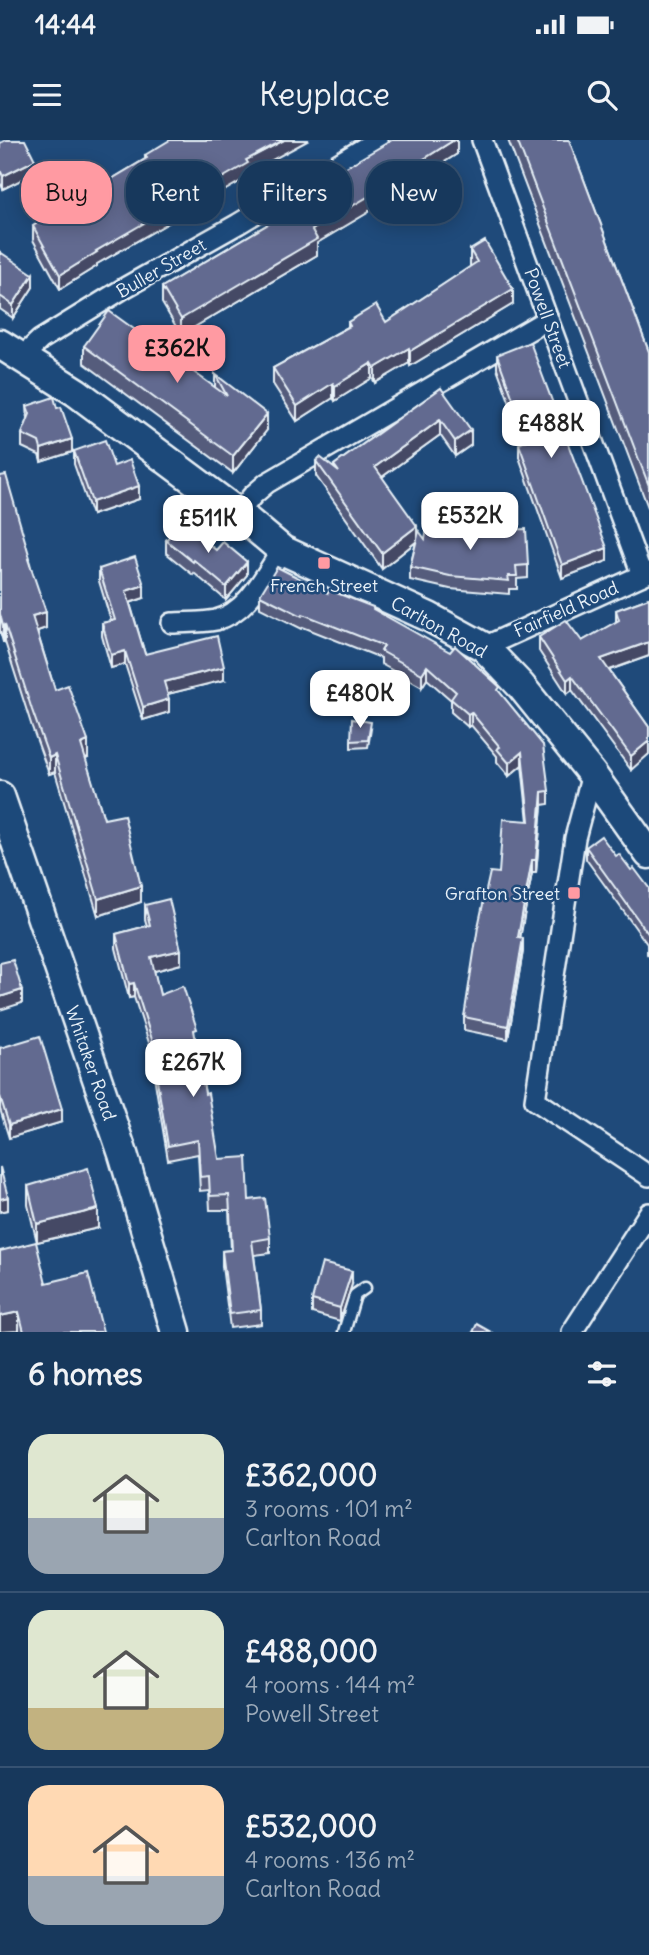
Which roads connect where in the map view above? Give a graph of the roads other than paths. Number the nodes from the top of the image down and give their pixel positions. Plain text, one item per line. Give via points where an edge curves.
1 (377, 140) edge
2 (482, 140) edge
3 (548, 319) junction
4 (10, 351) edge
5 (238, 513) junction
6 (282, 550) junction
7 (646, 573) edge
8 (172, 623) dead end
9 (484, 647) junction
10 (592, 774) junction
11 (0, 796) edge
12 (645, 839) edge
13 (649, 1177) edge
14 (649, 1213) edge
15 (365, 1288) dead end
16 (176, 1332) edge
17 (344, 1332) edge
18 (572, 1332) edge

1 - 4 street, Buller Street via 40,340
2 - 3 street, Powell Street
3 - 5 street via 275,478
3 - 7 street, Powell Street
4 - 5 street, Carlton Road via 76,392
5 - 6 street, Carlton Road
6 - 8 street via 246,603 233,613 205,622
6 - 9 street, Carlton Road
7 - 9 street, Fairfield Road
9 - 10 street, Carlton Road
10 - 12 street, Carlton Road
10 - 13 street via 575,838 535,1100
11 - 16 street, Whitaker Road via 123,1154
14 - 18 street
15 - 17 lane via 355,1295

